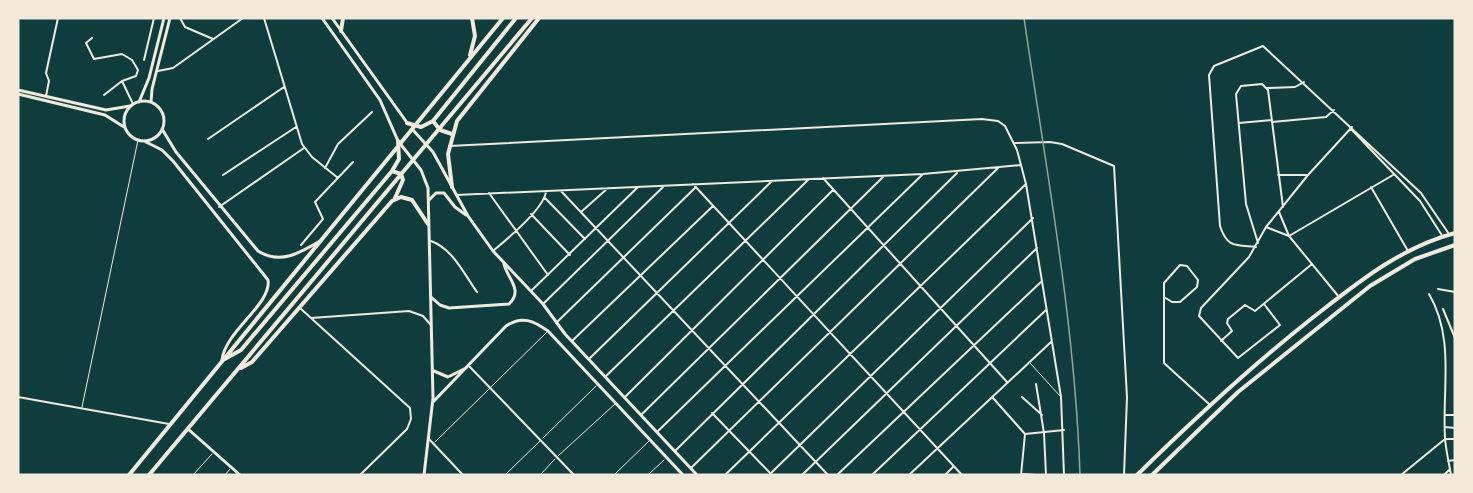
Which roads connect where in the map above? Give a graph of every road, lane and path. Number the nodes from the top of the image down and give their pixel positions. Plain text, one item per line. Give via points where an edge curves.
1 (58, 18) edge
2 (154, 18) edge
3 (164, 18) edge
4 (170, 18) edge
5 (180, 18) edge
6 (243, 18) edge
7 (264, 18) edge
8 (322, 18) edge
9 (332, 18) edge
10 (343, 18) edge
11 (472, 18) edge
12 (503, 18) edge
13 (516, 18) edge
14 (532, 18) edge
15 (539, 18) edge
16 (341, 31) junction
17 (92, 38) dead end
18 (214, 39) junction
19 (469, 59) junction
20 (154, 60) junction
21 (157, 72) junction
22 (122, 81) junction
23 (1304, 82) junction
24 (284, 87) junction
25 (1267, 88) junction
26 (18, 92) edge
27 (104, 95) dead end
28 (46, 96) junction
29 (139, 102) junction
30 (151, 102) junction
31 (132, 105) junction
32 (1334, 110) junction
33 (372, 112) dead end
34 (434, 121) junction
35 (1272, 121) junction
36 (407, 123) junction
37 (1239, 123) junction
38 (124, 127) junction
39 (296, 127) junction
40 (1351, 127) junction
41 (162, 129) junction
42 (452, 134) junction
43 (208, 139) dead end
44 (138, 140) junction
45 (144, 141) junction
46 (398, 141) junction
47 (1015, 143) junction
48 (449, 146) junction
49 (304, 148) junction
50 (353, 162) dead end
51 (1022, 165) junction
52 (325, 168) junction
53 (998, 168) junction
54 (392, 171) junction
55 (958, 172) junction
56 (923, 174) junction
57 (1394, 174) junction
58 (223, 175) dead end
59 (1278, 175) junction
60 (1308, 175) junction
61 (884, 176) junction
62 (338, 178) junction
63 (823, 178) junction
64 (808, 179) junction
65 (772, 181) junction
66 (1026, 183) junction
67 (693, 184) junction
68 (664, 186) junction
69 (452, 187) junction
70 (638, 187) junction
71 (696, 187) junction
72 (1371, 187) junction
73 (608, 188) junction
74 (546, 190) junction
75 (560, 190) junction
76 (833, 190) junction
77 (489, 193) junction
78 (456, 195) junction
79 (545, 198) junction
80 (394, 199) junction
81 (429, 201) junction
82 (713, 206) junction
83 (219, 207) junction
84 (1283, 207) junction
85 (851, 210) junction
86 (581, 212) junction
87 (1279, 212) junction
88 (531, 214) junction
89 (468, 216) junction
90 (1033, 218) junction
91 (729, 223) junction
92 (428, 224) junction
93 (1266, 227) junction
94 (596, 228) junction
95 (868, 228) junction
96 (515, 231) junction
97 (1452, 234) edge
98 (1289, 236) junction
99 (1443, 237) junction
100 (585, 239) junction
101 (320, 240) junction
102 (428, 240) junction
103 (607, 240) junction
104 (746, 241) junction
105 (1258, 243) junction
106 (302, 245) dead end
107 (1455, 245) edge
108 (884, 246) junction
109 (1038, 247) junction
110 (1256, 247) junction
111 (493, 251) junction
112 (1408, 251) junction
113 (570, 255) junction
114 (624, 258) junction
115 (764, 260) junction
116 (503, 263) junction
117 (901, 264) junction
118 (1312, 264) junction
119 (548, 275) junction
120 (641, 276) junction
121 (780, 278) junction
122 (1042, 281) junction
123 (920, 286) junction
124 (1438, 289) dead end
125 (531, 291) junction
126 (1454, 291) edge
127 (477, 292) dead end
128 (657, 293) junction
129 (1429, 294) dead end
130 (430, 295) junction
131 (797, 297) junction
132 (1164, 297) junction
133 (1339, 297) junction
134 (543, 304) junction
135 (1264, 304) junction
136 (300, 308) junction
137 (940, 308) junction
138 (1443, 309) dead end
139 (1046, 310) junction
140 (674, 311) junction
141 (813, 314) junction
142 (312, 318) junction
143 (556, 323) junction
144 (431, 325) junction
145 (957, 327) junction
146 (691, 330) junction
147 (548, 331) junction
148 (830, 332) junction
149 (1455, 338) edge
150 (572, 341) junction
151 (1221, 341) junction
152 (1051, 342) junction
153 (973, 345) junction
154 (708, 348) junction
155 (851, 354) junction
156 (589, 359) junction
157 (222, 360) junction
158 (1029, 362) junction
159 (990, 363) junction
160 (469, 366) junction
161 (726, 366) junction
162 (241, 369) junction
163 (433, 370) junction
164 (870, 375) junction
165 (605, 377) junction
166 (1007, 382) junction
167 (741, 383) junction
168 (598, 384) junction
169 (1036, 384) dead end
170 (490, 388) junction
171 (887, 393) junction
172 (18, 397) edge
173 (625, 397) junction
174 (993, 397) junction
175 (1022, 397) dead end
176 (1061, 397) junction
177 (758, 401) junction
178 (616, 403) junction
179 (432, 404) junction
180 (1209, 404) junction
181 (81, 408) junction
182 (903, 411) junction
183 (712, 413) junction
184 (641, 415) junction
185 (1042, 415) junction
186 (1445, 415) junction
187 (1455, 415) edge
188 (779, 423) junction
189 (170, 424) junction
190 (1445, 427) junction
191 (1455, 428) edge
192 (188, 429) junction
193 (920, 429) junction
194 (1064, 430) junction
195 (728, 431) junction
196 (657, 432) junction
197 (1044, 433) junction
198 (1025, 434) junction
199 (428, 438) junction
200 (1445, 439) junction
201 (1455, 439) edge
202 (540, 440) junction
203 (650, 440) junction
204 (433, 444) junction
205 (799, 444) junction
206 (937, 448) junction
207 (675, 451) junction
208 (213, 452) junction
209 (749, 453) junction
210 (557, 457) junction
211 (667, 457) junction
212 (1448, 460) junction
213 (1455, 460) edge
214 (816, 462) junction
215 (954, 466) junction
216 (231, 468) junction
217 (691, 468) junction
218 (1450, 469) junction
219 (1022, 474) edge
220 (129, 475) edge
221 (148, 475) edge
222 (193, 475) edge
223 (225, 475) edge
224 (240, 475) edge
225 (360, 475) edge
226 (424, 475) edge
227 (464, 475) edge
228 (505, 475) edge
229 (540, 475) edge
230 (574, 475) edge
231 (614, 475) edge
232 (648, 475) edge
233 (683, 475) edge
234 (697, 475) edge
235 (725, 475) edge
236 (770, 475) edge
237 (802, 475) edge
238 (828, 475) edge
239 (837, 475) edge
240 (872, 475) edge
241 (909, 475) edge
242 (945, 475) edge
243 (962, 475) edge
244 (1035, 475) edge
245 (1046, 475) edge
246 (1065, 475) edge
247 (1124, 475) edge
248 (1137, 475) edge
249 (1152, 475) edge
250 (1401, 475) edge
251 (1444, 475) edge
252 (1451, 475) edge

1 - 28 street via 46,73
2 - 20 street via 144,59
3 - 20 main road
4 - 21 main road
5 - 18 street via 183,26
6 - 18 street
7 - 24 street
8 - 46 main road via 380,100
9 - 16 main road
10 - 16 highway
11 - 19 highway via 475,36
12 - 19 highway
13 - 34 highway
14 - 162 highway
15 - 42 highway via 460,115
16 - 36 main road
17 - 22 street via 86,43 94,59 122,54 135,63 136,76
18 - 21 street via 169,70
19 - 101 highway
20 - 29 main road
21 - 30 main road
22 - 27 street
22 - 31 street
23 - 25 street via 1298,87
23 - 32 street
23 - 110 street via 1264,46 1217,64 1209,75 1219,219 1226,241
24 - 39 street
24 - 43 street
25 - 35 street
25 - 37 street via 1262,84 1237,89
26 - 28 main road
26 - 38 main road via 94,111
28 - 31 main road via 106,110
29 - 30 main road
29 - 31 main road
30 - 41 main road via 161,111
31 - 38 main road via 124,116
32 - 35 street via 1326,117
32 - 40 street
33 - 52 street via 338,144
34 - 36 highway via 421,127
34 - 42 highway via 440,130
35 - 37 street
35 - 59 street
36 - 69 main road via 427,143
37 - 105 street via 1246,204
38 - 44 main road
39 - 49 street
39 - 58 street
40 - 57 street
40 - 60 street
40 - 97 street via 1421,193
41 - 45 main road
41 - 83 main road
42 - 48 highway
44 - 45 main road
44 - 181 lane
45 - 157 main road via 173,161 268,280 267,291 228,342
46 - 54 highway via 399,159
46 - 81 main road via 421,170
47 - 48 street via 1005,126 982,119
47 - 51 street
47 - 247 street via 1062,144 1114,166 1127,397
48 - 69 highway
49 - 52 street
49 - 83 street
50 - 62 street
51 - 53 street
51 - 66 street
52 - 62 street
53 - 55 street
53 - 117 street
54 - 80 highway via 401,174 403,180
54 - 157 highway via 241,350
55 - 56 street
55 - 108 street
56 - 61 street
56 - 95 street
57 - 72 street
57 - 99 street via 1425,206
59 - 60 street
59 - 84 street
60 - 84 street
61 - 63 street
61 - 85 street
62 - 106 street via 315,202 322,219
63 - 64 street
63 - 76 street
64 - 65 street
64 - 104 street
65 - 67 street
65 - 91 street
66 - 90 street
66 - 123 street
67 - 68 street
67 - 71 street
68 - 70 street
68 - 103 street
69 - 78 main road
70 - 73 street
70 - 94 street
71 - 82 street
71 - 114 street
72 - 98 street
72 - 112 street
73 - 75 street
73 - 86 street
74 - 75 street
74 - 77 street
74 - 79 street
75 - 86 street
76 - 85 street
76 - 115 street
77 - 78 street
77 - 96 street
78 - 89 main road
79 - 88 street
79 - 100 street
80 - 92 highway via 405,197 414,202
80 - 136 highway
81 - 89 main road via 436,193 444,193
81 - 92 main road
82 - 91 street
82 - 120 street
83 - 101 main road via 255,248 274,257 297,254
84 - 87 street
85 - 95 street
85 - 121 street
86 - 94 street
87 - 93 street
87 - 98 street
88 - 96 street
88 - 113 street
89 - 111 main road
90 - 109 street
90 - 137 street
91 - 104 street
91 - 128 street
92 - 102 main road
93 - 98 street
93 - 105 street
94 - 100 street
94 - 103 street
95 - 108 street
95 - 131 street
96 - 111 street
96 - 119 street
97 - 99 highway
98 - 118 street
99 - 112 highway
100 - 113 street
101 - 157 highway
102 - 127 street via 442,245
102 - 130 main road
103 - 114 street
103 - 134 street
104 - 115 street
104 - 140 street
105 - 110 street
107 - 249 highway via 1414,259 1370,286 1238,392
108 - 117 street
108 - 141 street
109 - 122 street
109 - 145 street via 977,303
110 - 151 street via 1202,309 1201,319
111 - 116 main road
112 - 133 highway
113 - 119 street
114 - 120 street
114 - 143 street
115 - 121 street
115 - 146 street
116 - 125 main road
116 - 130 main road via 516,291 506,306 449,308
117 - 123 street
117 - 148 street
118 - 133 street
118 - 135 street
119 - 125 street
120 - 128 street
120 - 150 street
121 - 131 street
121 - 154 street
122 - 139 street
122 - 153 street
123 - 137 street
123 - 155 street
124 - 126 street
125 - 134 main road
128 - 140 street
128 - 156 street
129 - 186 street via 1443,333
130 - 144 main road
131 - 141 street
131 - 161 street
132 - 132 street via 1166,280 1180,265 1187,266 1198,280 1197,287 1180,302
132 - 180 street via 1164,363
133 - 180 highway
134 - 143 main road
135 - 151 street via 1254,311 1245,305 1228,319 1232,331
135 - 151 street via 1280,323 1278,327 1239,358
136 - 142 street
136 - 162 highway via 252,362
137 - 145 street
137 - 164 street
138 - 149 street
139 - 152 street
139 - 159 street
140 - 146 street
140 - 165 street
141 - 148 street
141 - 167 street
142 - 144 street via 409,311 423,316
142 - 225 street via 403,399 411,411 409,426
143 - 150 main road
144 - 163 main road
145 - 153 street
145 - 171 street
146 - 154 street
146 - 173 street
147 - 160 main road via 532,321 514,322
147 - 168 main road
147 - 170 lane
148 - 155 street
148 - 177 street
150 - 156 main road
152 - 158 street
152 - 176 street
153 - 159 street
153 - 182 street
154 - 161 street
154 - 184 street
155 - 164 street
155 - 188 street
156 - 165 main road
157 - 189 highway
158 - 166 street
158 - 176 lane
159 - 166 street
159 - 193 street
160 - 163 main road via 448,376
160 - 170 street
160 - 179 main road
161 - 167 street
161 - 196 street
162 - 192 highway
163 - 179 main road
164 - 171 street
164 - 205 street
165 - 173 main road
166 - 174 street
167 - 177 street
167 - 183 street
168 - 178 main road
168 - 202 lane
169 - 185 street
170 - 202 street
170 - 204 lane
171 - 182 street
171 - 214 street
172 - 181 street
173 - 184 main road
174 - 198 street
174 - 206 street
175 - 185 street
176 - 194 street
177 - 188 street
177 - 195 street
178 - 203 main road
178 - 210 lane
179 - 199 main road
180 - 248 highway
181 - 189 street
182 - 193 street
182 - 239 street
183 - 195 street
183 - 207 street
184 - 196 main road
185 - 197 street
186 - 187 street
186 - 190 street
188 - 205 street
188 - 209 street
189 - 220 highway
190 - 191 street
190 - 200 street
192 - 208 main road
192 - 221 highway
193 - 206 street
193 - 240 street
194 - 197 street
194 - 246 street
195 - 209 street
195 - 217 street
196 - 207 main road
197 - 198 street
197 - 245 street
198 - 219 street
199 - 204 street
199 - 226 main road
200 - 201 street
200 - 212 street
200 - 250 street
202 - 210 street
202 - 228 lane
203 - 211 main road
203 - 231 lane
204 - 227 street
205 - 214 street
205 - 236 street
206 - 215 street
206 - 241 street
207 - 217 main road
208 - 216 main road
208 - 222 lane
209 - 235 street
209 - 236 street
210 - 229 lane
210 - 230 street
211 - 232 lane
211 - 233 main road
212 - 213 street
212 - 218 street
214 - 237 street
214 - 238 street
215 - 242 street
215 - 243 street
216 - 223 lane
216 - 224 main road
217 - 234 main road
218 - 251 street
218 - 252 street
219 - 244 street

